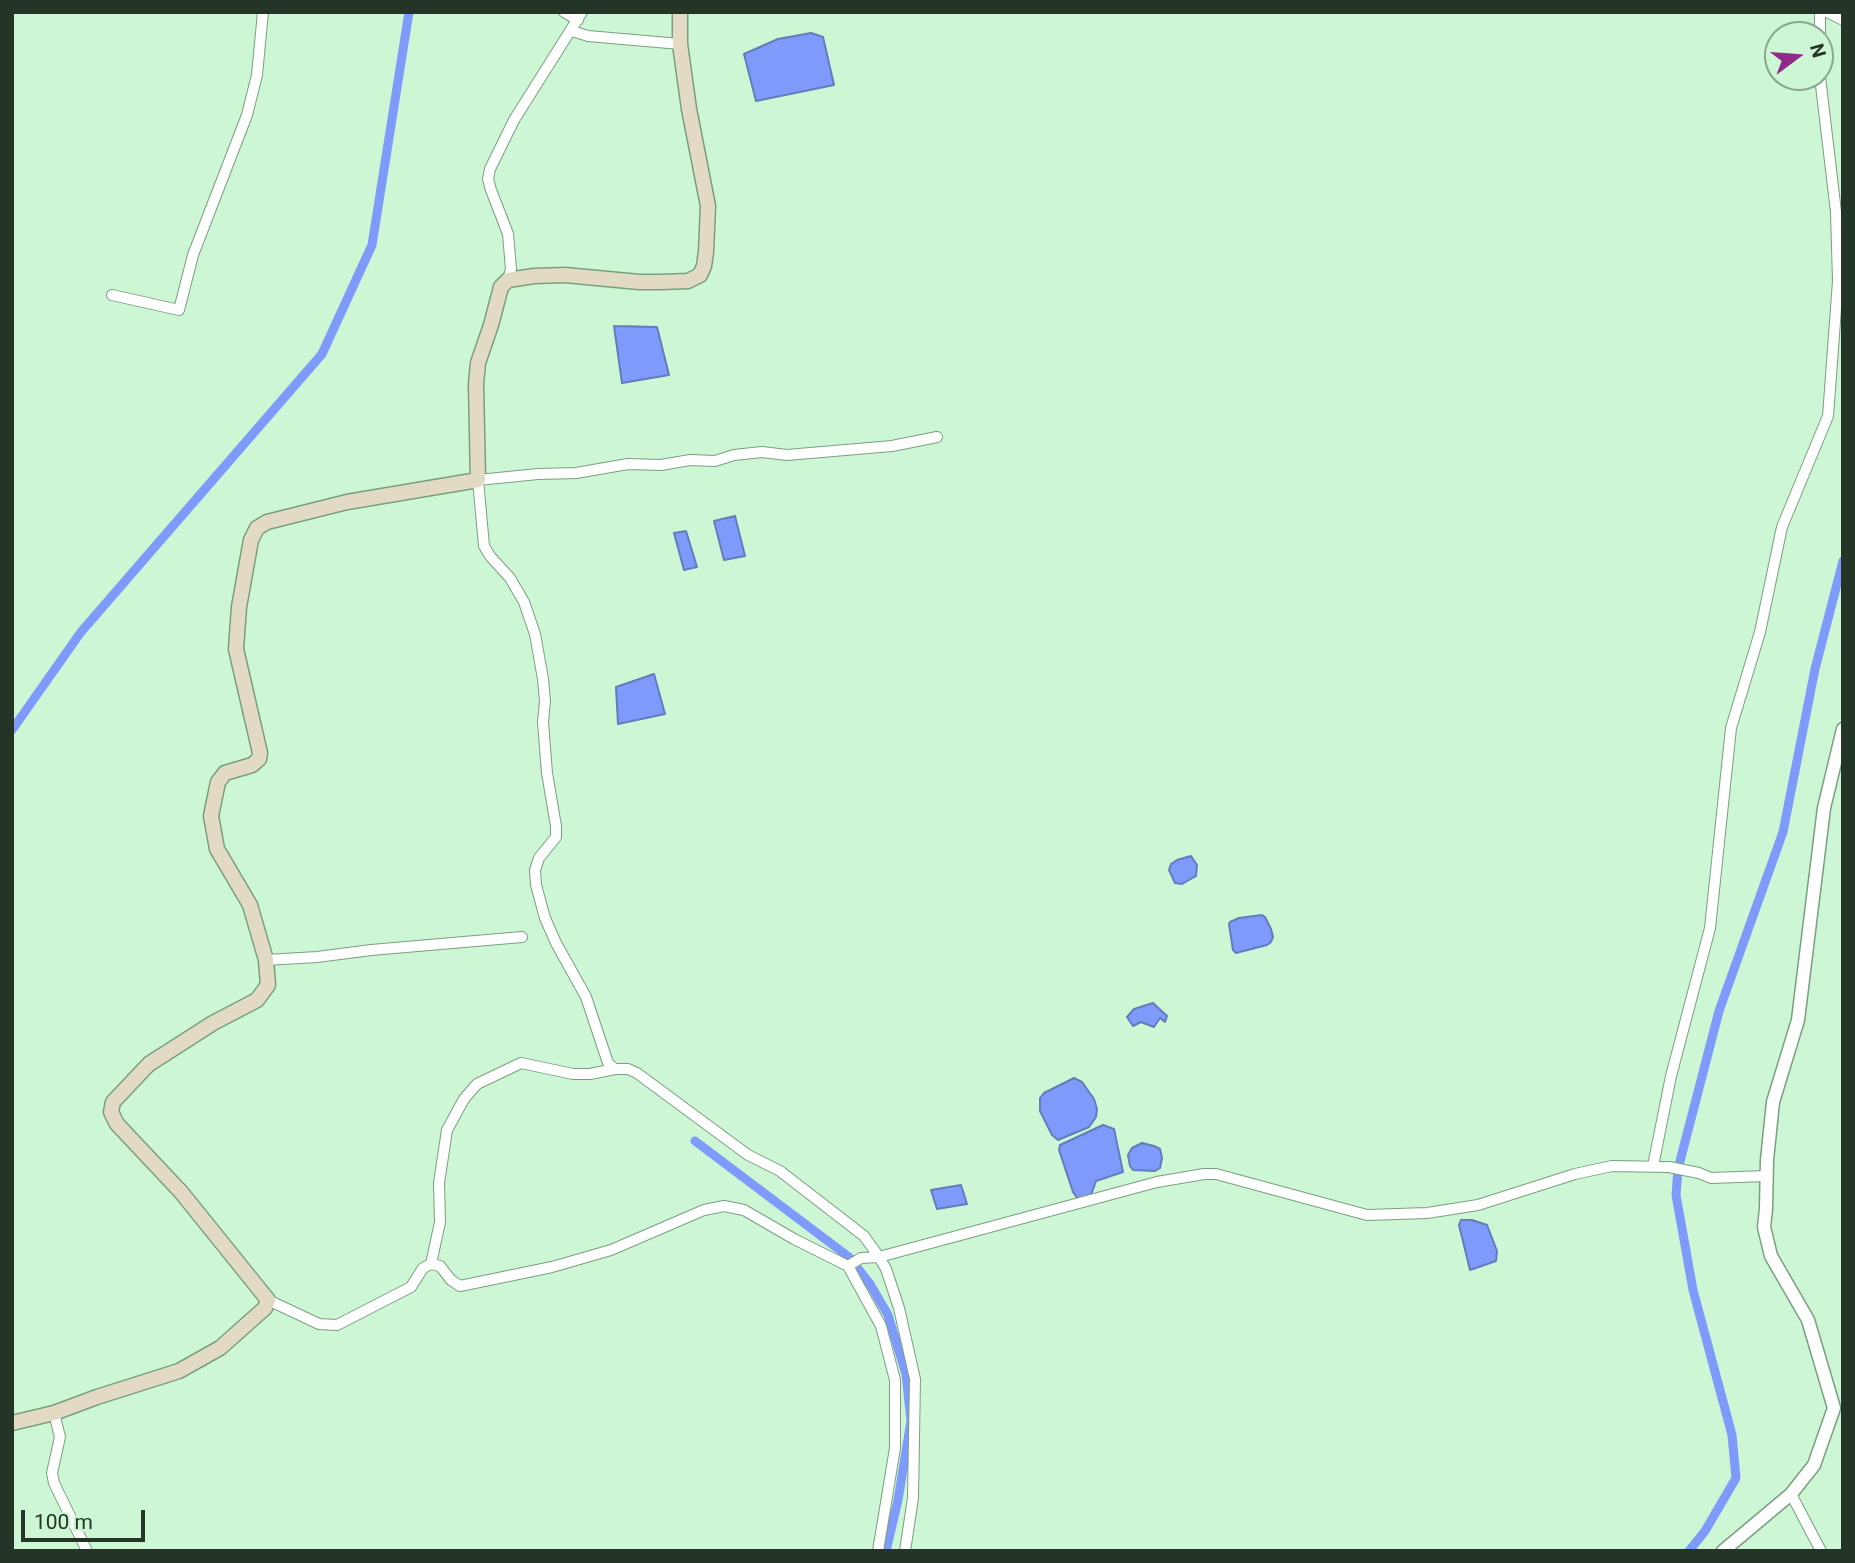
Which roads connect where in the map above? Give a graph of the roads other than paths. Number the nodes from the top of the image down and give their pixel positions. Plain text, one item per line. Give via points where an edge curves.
1 (263, 12) edge
2 (564, 12) edge
3 (680, 12) edge
4 (1827, 12) edge
5 (580, 16) edge
6 (1843, 20) edge
7 (572, 31) junction
8 (680, 44) junction
9 (1822, 91) edge
10 (508, 280) junction
11 (112, 295) dead end
12 (937, 437) dead end
13 (478, 480) junction
14 (1843, 729) edge
15 (522, 937) dead end
16 (266, 960) junction
17 (615, 1069) junction
18 (1653, 1166) junction
19 (1766, 1176) junction
20 (879, 1257) junction
21 (431, 1264) junction
22 (850, 1266) junction
23 (268, 1300) junction
24 (1838, 1406) edge
25 (54, 1413) junction
26 (12, 1423) edge
27 (1791, 1494) junction
28 (86, 1551) edge
29 (878, 1551) edge
30 (905, 1551) edge
31 (1723, 1551) edge
32 (1821, 1551) edge

1 - 11 street via 257,75 247,115 193,255 179,310
2 - 5 street
3 - 8 main road
4 - 6 street
5 - 7 street
7 - 8 street
7 - 10 street via 514,120 490,169 491,190 508,234
8 - 10 main road via 708,206 700,275 688,281 661,282 565,275
9 - 18 street via 1838,281 1828,416 1782,527 1760,632 1731,729 1710,928
10 - 13 main road via 501,287 478,363
12 - 13 street via 892,446 787,455 762,452 715,461 628,464
13 - 16 main road via 347,502 267,522 251,540 236,649 260,753 252,765 225,773 218,782 211,816 218,849 250,905
13 - 17 street via 484,546 524,602 543,679 544,735 556,837 535,870 536,885 545,918 586,997 608,1063
14 - 19 street via 1824,808 1798,1020 1773,1102
15 - 16 street
16 - 23 main road via 268,985 257,1000 149,1064 113,1102 111,1112
17 - 20 street via 637,1073 748,1155 780,1171 864,1236
17 - 21 street via 573,1074 521,1063 477,1084 447,1130 439,1183 440,1222
18 - 19 street via 1711,1178
18 - 20 street via 1612,1166 1575,1174 1450,1210 1367,1215 1204,1174 1157,1182
19 - 24 street via 1764,1227 1771,1256 1808,1320
20 - 22 street via 861,1258
20 - 30 street via 899,1308 915,1379 913,1498
21 - 22 street via 440,1266 460,1286 498,1279 611,1250 704,1210 724,1206 744,1210
21 - 23 street via 411,1287 337,1325 318,1324
22 - 29 street via 881,1326 895,1380 895,1448
23 - 25 main road via 258,1315 220,1348 180,1371
24 - 27 street via 1814,1465
25 - 26 main road
25 - 28 street via 60,1437 54,1483
27 - 31 street
27 - 32 street

